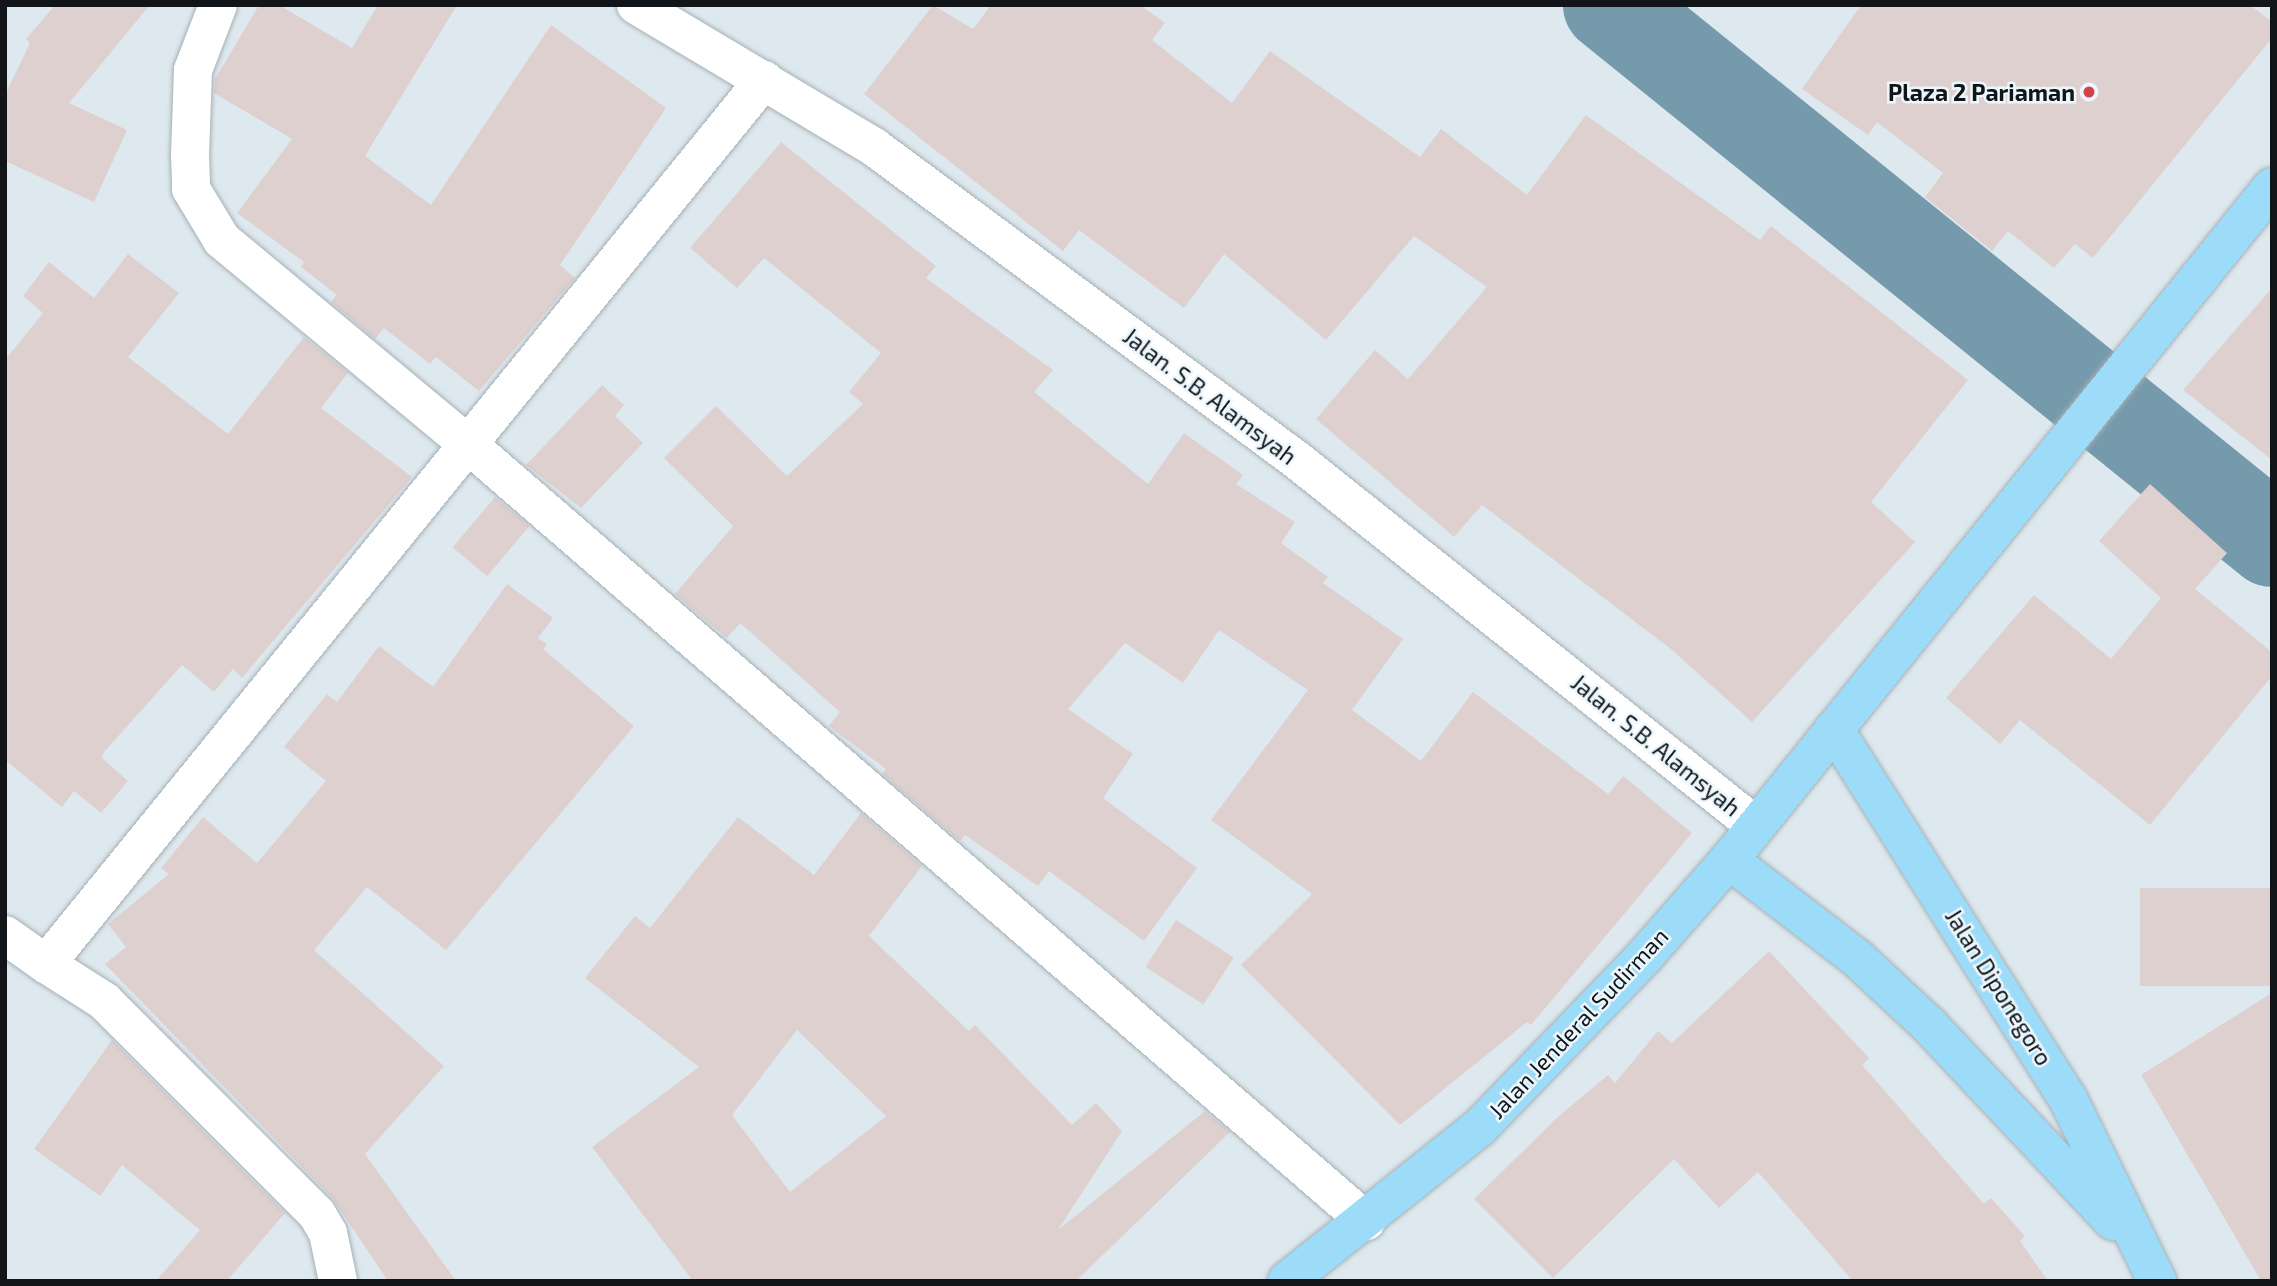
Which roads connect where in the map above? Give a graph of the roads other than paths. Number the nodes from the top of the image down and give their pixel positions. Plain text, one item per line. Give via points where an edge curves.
1 (218, 5) edge
2 (636, 5) edge
3 (764, 80) junction
4 (2272, 187) edge
5 (470, 446) junction
6 (1834, 729) junction
7 (1756, 825) junction
8 (1729, 860) junction
9 (5, 935) edge
10 (46, 964) junction
11 (1366, 1221) junction
12 (2151, 1268) edge
13 (338, 1281) edge
14 (1287, 1281) edge

1 - 5 street via 193,71 191,189 202,214 222,240
2 - 3 street, Jalan. S.B. Alamsyah
3 - 5 street
3 - 7 street, Jalan. S.B. Alamsyah via 874,147 1298,461
4 - 6 main road, Jalan Jenderal Sudirman
5 - 10 street
5 - 11 street
6 - 7 main road, Jalan Jenderal Sudirman
6 - 12 main road, Jalan Diponegoro via 2068,1099
7 - 8 main road, Jalan Jenderal Sudirman
8 - 11 main road, Jalan Jenderal Sudirman via 1479,1128
8 - 12 main road, Jalan Diponegoro via 1858,960 1929,1025
9 - 10 street
10 - 13 street via 104,1000 317,1214
11 - 14 main road, Jalan Jenderal Sudirman

